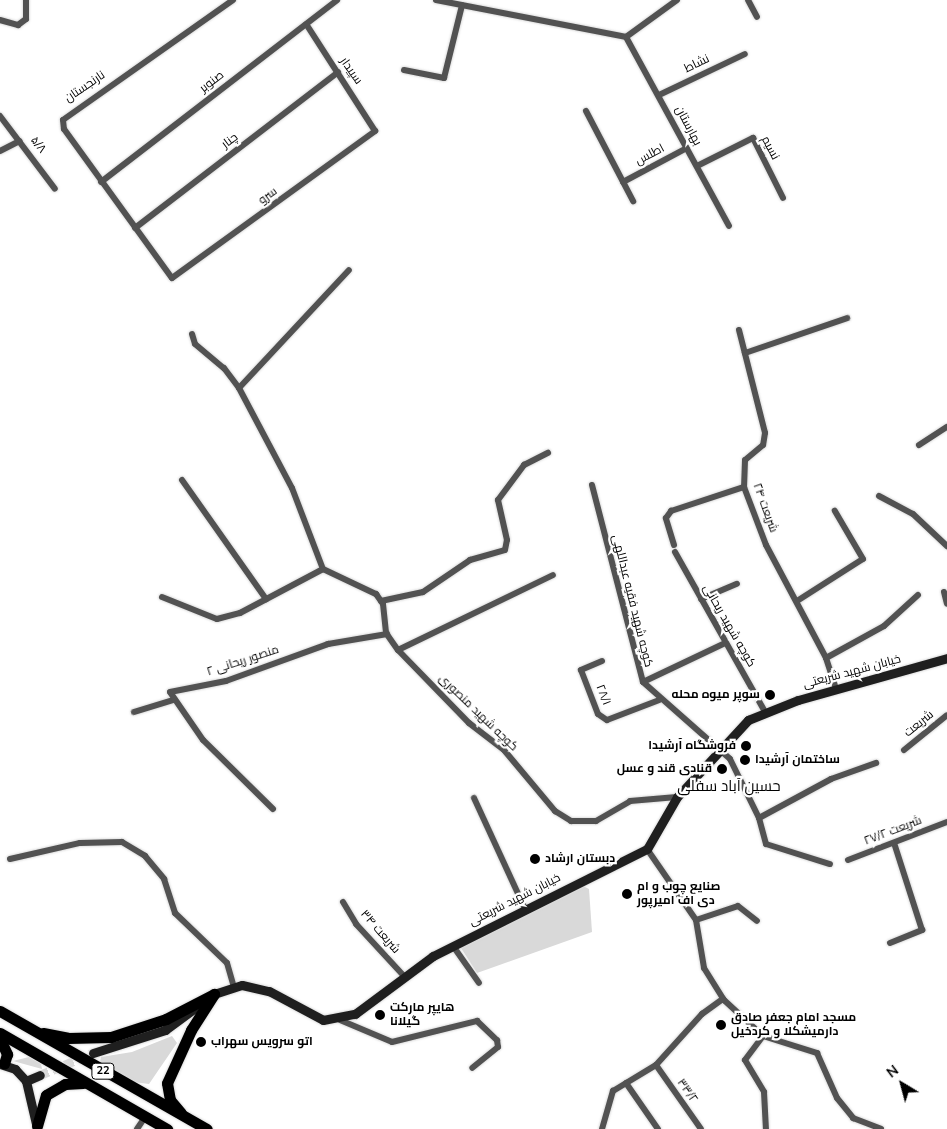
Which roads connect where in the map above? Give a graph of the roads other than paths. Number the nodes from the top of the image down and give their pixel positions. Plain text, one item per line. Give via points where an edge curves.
1 (26, 0) edge
2 (233, 0) edge
3 (337, 0) edge
4 (436, 0) edge
5 (678, 0) edge
6 (748, 0) edge
7 (462, 5) junction
8 (756, 17) dead end
9 (0, 20) edge
10 (306, 24) junction
11 (626, 38) junction
12 (744, 54) dead end
13 (404, 70) dead end
14 (338, 72) junction
15 (659, 95) junction
16 (586, 111) dead end
17 (0, 116) edge
18 (375, 131) joint
19 (20, 141) junction
20 (687, 148) junction
21 (0, 152) edge
22 (697, 166) junction
23 (101, 182) junction
24 (623, 182) junction
25 (55, 189) dead end
26 (783, 198) dead end
27 (633, 201) dead end
28 (729, 226) dead end
29 (135, 228) junction
30 (349, 270) dead end
31 (172, 278) joint
32 (847, 318) dead end
33 (739, 330) dead end
34 (192, 334) dead end
35 (745, 353) junction
36 (239, 388) junction
37 (947, 427) edge
38 (919, 445) dead end
39 (548, 453) dead end
40 (182, 480) dead end
41 (592, 485) dead end
42 (744, 487) junction
43 (880, 496) dead end
44 (835, 512) dead end
45 (947, 546) edge
46 (323, 568) junction
47 (553, 575) dead end
48 (737, 584) dead end
49 (944, 592) dead end
50 (918, 595) dead end
51 (162, 597) dead end
52 (266, 599) junction
53 (701, 599) junction
54 (381, 601) junction
55 (797, 601) junction
56 (947, 604) edge
57 (387, 634) junction
58 (725, 642) junction
59 (398, 650) junction
60 (826, 658) junction
61 (947, 658) edge
62 (602, 661) dead end
63 (643, 682) junction
64 (836, 690) junction
65 (173, 700) junction
66 (659, 700) junction
67 (764, 710) junction
68 (134, 712) dead end
69 (947, 715) edge
70 (718, 748) junction
71 (904, 750) dead end
72 (876, 763) dead end
73 (677, 797) junction
74 (474, 798) dead end
75 (274, 809) dead end
76 (759, 818) junction
77 (947, 822) edge
78 (894, 843) junction
79 (647, 849) junction
80 (10, 860) dead end
81 (848, 860) dead end
82 (830, 864) dead end
83 (343, 902) dead end
84 (525, 909) junction
85 (696, 920) junction
86 (757, 921) dead end
87 (890, 943) dead end
88 (453, 946) junction
89 (404, 976) junction
90 (479, 983) dead end
91 (234, 987) junction
92 (214, 994) junction
93 (723, 999) junction
94 (0, 1011) edge
95 (340, 1020) junction
96 (34, 1031) junction
97 (0, 1033) edge
98 (763, 1036) junction
99 (0, 1040) edge
100 (93, 1053) tunnel mouth
101 (2, 1064) edge
102 (656, 1065) junction
103 (472, 1068) dead end
104 (40, 1075) tunnel mouth
105 (26, 1081) junction
106 (84, 1083) junction
107 (626, 1083) junction
108 (145, 1117) junction
109 (188, 1120) junction
110 (36, 1127) edge
111 (163, 1128) edge
112 (137, 1129) edge
113 (207, 1129) edge
114 (602, 1129) edge
115 (658, 1129) edge
116 (701, 1129) edge
117 (766, 1129) edge
118 (881, 1129) edge

1 - 9 street via 26,19 18,25
2 - 23 street, نارنجستان via 66,114 64,129
3 - 10 street, صنوبر
4 - 7 street
5 - 11 street
6 - 8 street
7 - 11 street
7 - 13 street via 444,78
10 - 14 street, سپیدار
10 - 23 street, صنوبر
11 - 15 street, بهارستان
12 - 15 street, نشاط
14 - 18 street, سپیدار
14 - 29 street, چنار
15 - 20 street, بهارستان
16 - 24 street
17 - 19 street, ۵/۸
18 - 31 street, سرو
19 - 21 street
19 - 25 street, ۵/۸
20 - 22 street, بهارستان
20 - 24 street, اطلس
22 - 26 street, نسیم via 753,138
22 - 28 street, بهارستان
23 - 29 street, نارنجستان
24 - 27 street
29 - 31 street, نارنجستان
30 - 36 street
32 - 35 street
33 - 35 street, شریعت ۲۴
34 - 36 street via 195,344 224,368
35 - 42 street, شریعت ۲۴ via 765,433 763,445 745,460
36 - 46 street via 292,488
37 - 38 street
39 - 54 street via 524,465 498,500 507,540 505,550 470,560 423,592
40 - 52 street
41 - 63 street, کوچه شهید فقیه عبداللهی
42 - 53 street, کوچه شهید ریحانی via 671,512 666,518 674,548
42 - 55 street, شریعت ۲۴ via 766,545
43 - 45 street via 913,514
44 - 55 street via 863,559
46 - 52 street
46 - 54 street via 365,586
47 - 59 street
48 - 53 street
49 - 56 street
50 - 60 street via 884,626
51 - 52 street via 217,619
53 - 58 street, کوچه شهید ریحانی
54 - 57 street, کوچه شهید منصوری
55 - 60 street, شریعت ۲۴
57 - 59 street, کوچه شهید منصوری
57 - 65 street, منصور ریحانی ۲ via 328,644 226,681 170,692
58 - 63 street
58 - 67 street, کوچه شهید ریحانی
59 - 73 street, کوچه شهید منصوری via 470,723 504,750 555,811 571,821 596,821 630,801
60 - 64 street, شریعت ۲۴
61 - 64 street, خیابان شهید شریعتی
62 - 66 street, ۲۸/۱ via 582,670 598,714 607,720
63 - 66 street, کوچه شهید فقیه عبداللهی
64 - 67 street, خیابان شهید شریعتی
65 - 68 street
65 - 75 street via 203,740
66 - 70 street, کوچه شهید فقیه عبداللهی
67 - 70 street, خیابان شهید شریعتی
69 - 71 street, شریعت
70 - 73 street, خیابان شهید شریعتی
70 - 76 street, کوچه شهید فقیه عبداللهی via 730,759
72 - 76 street via 831,779
73 - 79 street, خیابان شهید شریعتی
74 - 84 street
76 - 82 street, کوچه شهید فقیه عبداللهی via 770,848
77 - 78 street, شریعت ۲۷/۲
78 - 81 street, شریعت ۲۷/۲
78 - 87 street via 922,930
79 - 84 street, خیابان شهید شریعتی
79 - 85 street
80 - 91 street via 80,843 122,842 145,856 164,879 174,914 227,963
83 - 89 street, شریعت ۳۴ via 356,924
84 - 88 street, خیابان شهید شریعتی
85 - 86 street via 738,906
85 - 93 street via 704,968
88 - 89 street, خیابان شهید شریعتی
88 - 90 street
89 - 95 street, خیابان شهید شریعتی via 374,1004
91 - 92 street
91 - 95 street via 255,986 312,1016
92 - 96 highway via 166,1019 111,1037 68,1038
92 - 100 street via 165,1030
92 - 109 highway via 191,1030 167,1083 170,1100
93 - 98 street
93 - 102 street via 702,1014
94 - 96 highway, 22
95 - 103 street via 392,1042 476,1021 497,1040 498,1046
96 - 109 highway, 22
97 - 106 highway, 22
98 - 117 street via 745,1060 764,1092
98 - 118 street via 817,1053 837,1098 853,1118
99 - 101 highway via 7,1054
101 - 105 street
102 - 107 street
102 - 116 street, ۳۳/۲
104 - 105 street
105 - 110 street
106 - 108 highway, 22
106 - 110 highway via 65,1084 46,1095
107 - 114 street via 613,1091 606,1105
107 - 115 street
108 - 111 highway, 22
108 - 112 street
109 - 113 highway, 22

